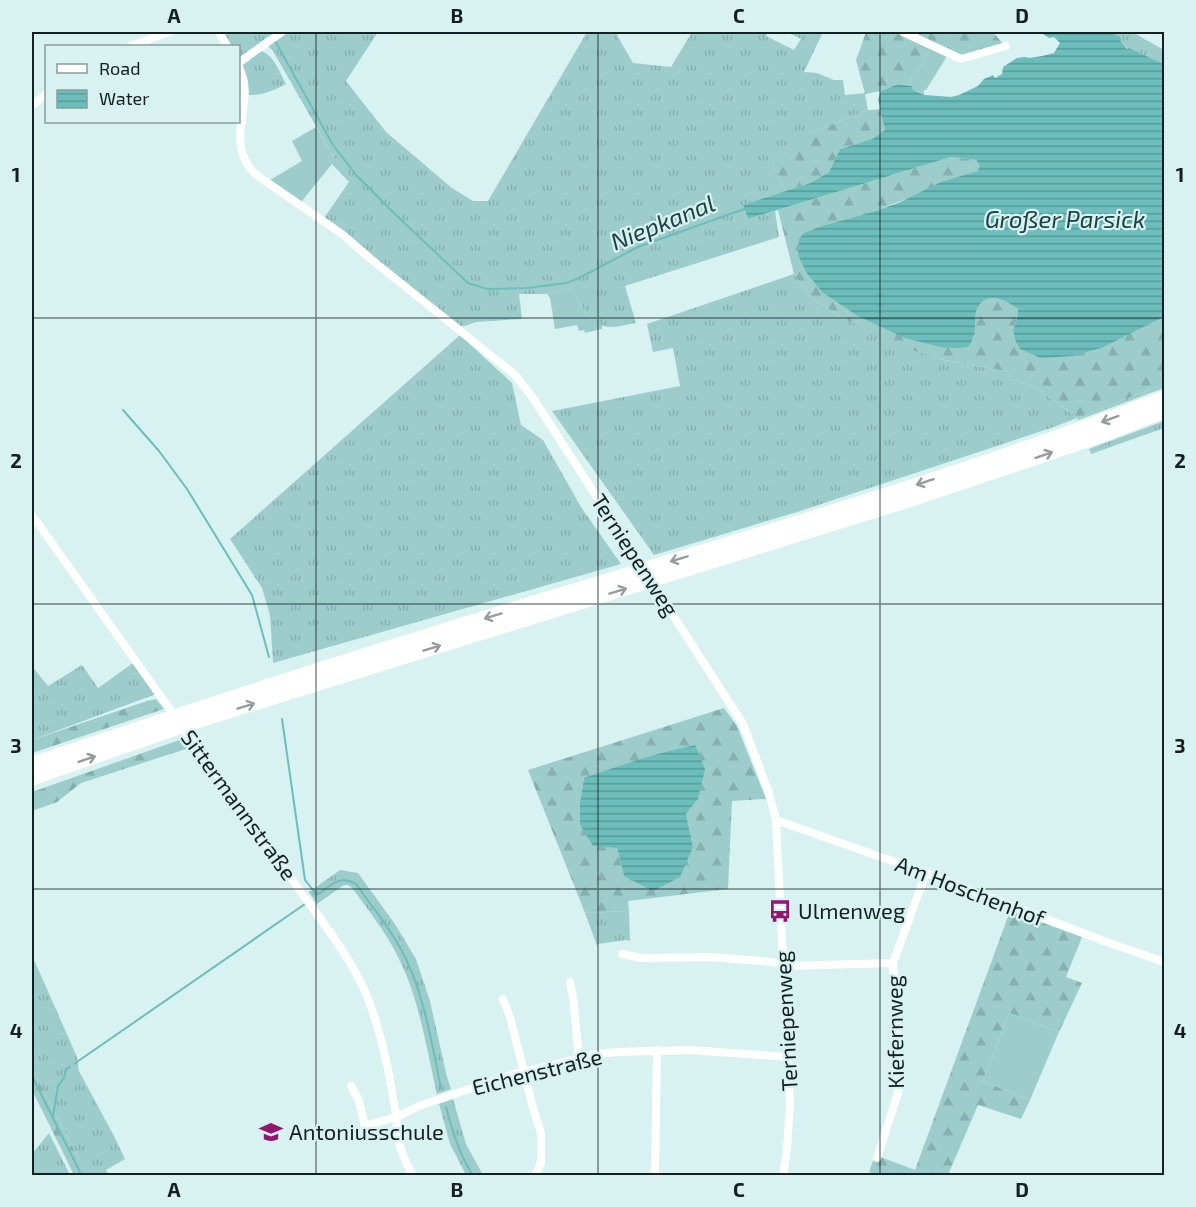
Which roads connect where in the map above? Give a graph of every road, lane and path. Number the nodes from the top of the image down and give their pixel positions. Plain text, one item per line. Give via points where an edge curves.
1 (169, 32) edge
2 (282, 32) edge
3 (903, 32) edge
4 (134, 45) edge
5 (1006, 46) dead end
6 (240, 64) edge
7 (240, 70) edge
8 (45, 95) edge
9 (32, 106) edge
10 (1164, 398) edge
11 (1164, 411) edge
12 (32, 515) edge
13 (179, 721) junction
14 (32, 764) edge
15 (32, 778) edge
16 (776, 820) junction
17 (926, 873) junction
18 (622, 954) dead end
19 (1164, 962) edge
20 (893, 963) junction
21 (784, 966) junction
22 (570, 982) dead end
23 (503, 999) dead end
24 (657, 1050) junction
25 (789, 1056) junction
26 (579, 1058) junction
27 (524, 1071) junction
28 (351, 1086) dead end
29 (399, 1116) junction
30 (878, 1158) dead end
31 (413, 1176) edge
32 (535, 1176) edge
33 (655, 1176) edge
34 (783, 1176) edge

1 - 4 street
2 - 6 street
3 - 5 street via 962,59
7 - 16 street, Terniepenweg via 246,86 240,140 251,169 342,234 515,375 743,724
8 - 9 street
10 -> 13 highway via 1001,457 398,645
13 -> 11 highway via 915,498
12 - 29 street, Sittermannstraße via 308,901 360,981 377,1024
13 - 14 highway
15 -> 13 highway
16 - 17 street, Am Hoschenhof
16 - 21 street, Terniepenweg
17 - 19 street, Am Hoschenhof
17 - 20 street, Kiefernweg
18 - 21 street via 640,958 710,957
20 - 21 street
20 - 30 street, Kiefernweg via 899,1083
21 - 25 street, Terniepenweg
22 - 26 street
23 - 27 street
24 - 25 street, Eichenstraße
24 - 26 street, Eichenstraße
24 - 33 street
25 - 34 street, Terniepenweg via 790,1104
26 - 27 street, Eichenstraße
27 - 29 street, Eichenstraße
27 - 32 street via 542,1133 541,1163
28 - 29 street via 365,1126
29 - 31 street, Sittermannstraße via 398,1136

